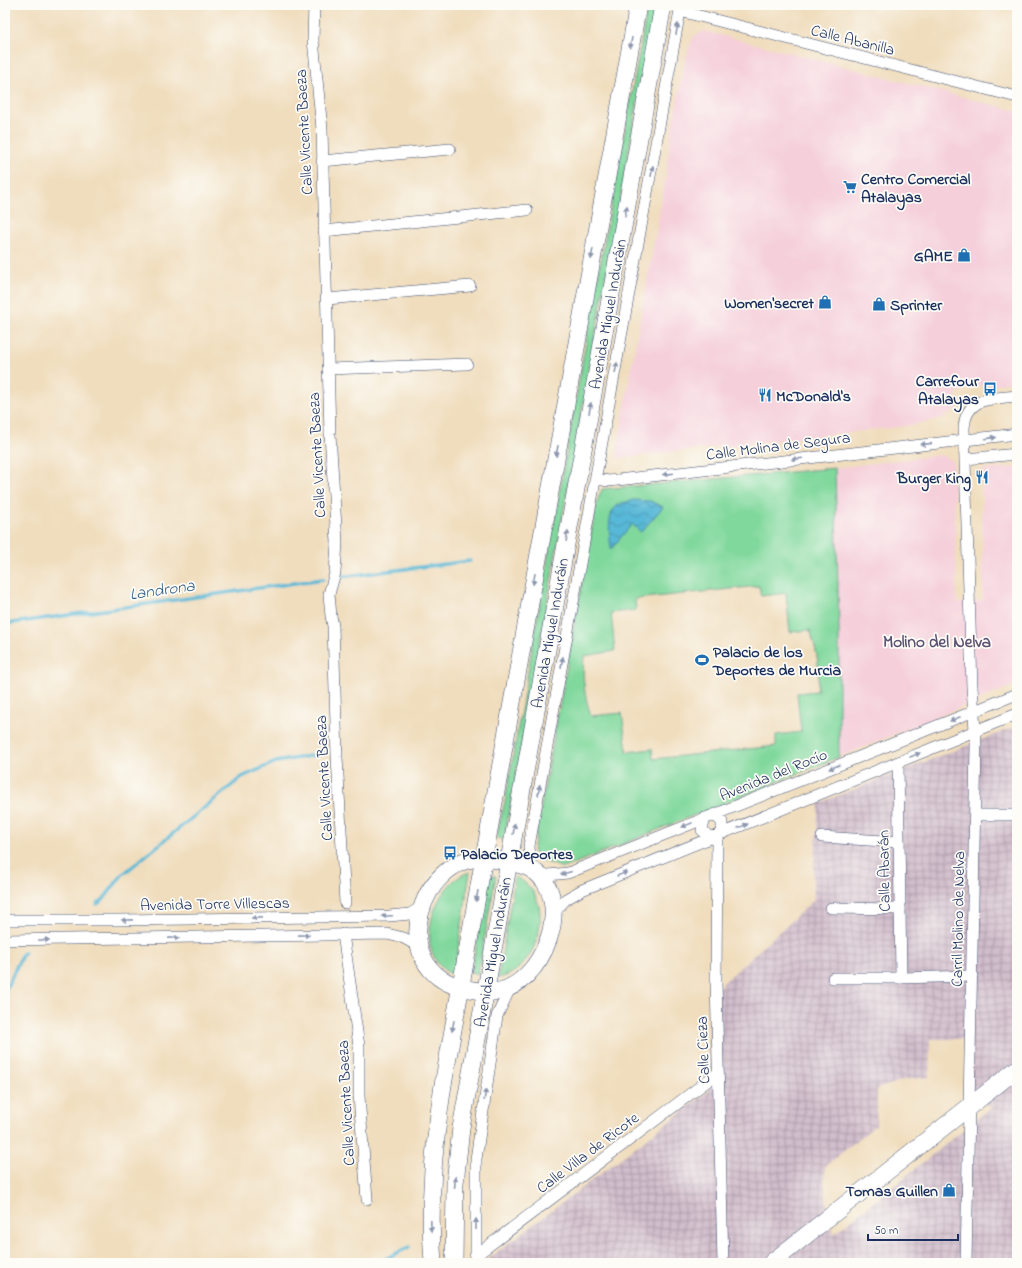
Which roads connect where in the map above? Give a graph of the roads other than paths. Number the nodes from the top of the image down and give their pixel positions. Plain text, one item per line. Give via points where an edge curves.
1 (314, 5) edge
2 (638, 5) edge
3 (663, 5) edge
4 (681, 8) edge
5 (1017, 97) edge
6 (450, 149) dead end
7 (322, 161) junction
8 (527, 210) dead end
9 (324, 231) junction
10 (470, 286) dead end
11 (327, 299) junction
12 (467, 364) dead end
13 (328, 369) junction
14 (1017, 396) edge
15 (1017, 434) edge
16 (965, 441) junction
17 (1017, 454) edge
18 (966, 459) junction
19 (596, 479) junction
20 (1017, 694) edge
21 (973, 712) junction
22 (1017, 714) edge
23 (975, 731) junction
24 (898, 762) junction
25 (975, 815) junction
26 (1017, 815) edge
27 (708, 817) junction
28 (717, 836) junction
29 (822, 837) dead end
30 (899, 842) junction
31 (484, 858) junction
32 (508, 862) junction
33 (535, 873) junction
34 (345, 903) dead end
35 (423, 906) junction
36 (830, 908) dead end
37 (900, 909) junction
38 (553, 913) junction
39 (5, 920) edge
40 (343, 934) junction
41 (8, 938) edge
42 (418, 946) junction
43 (972, 976) junction
44 (833, 978) dead end
45 (901, 978) junction
46 (511, 986) junction
47 (460, 987) junction
48 (485, 991) junction
49 (1017, 1069) edge
50 (718, 1073) junction
51 (969, 1107) junction
52 (367, 1199) dead end
53 (476, 1260) edge
54 (433, 1263) edge
55 (454, 1263) edge
56 (723, 1263) edge
57 (771, 1263) edge
58 (966, 1263) edge

1 - 7 street, Calle Vicente Baeza via 313,40 322,129
2 -> 31 main road, Avenida Miguel Induráin
32 -> 3 main road, Avenida Miguel Induráin
4 - 5 street, Calle Abanilla
19 -> 4 street
6 - 7 street
7 - 9 street, Calle Vicente Baeza
8 - 9 street
9 - 11 street, Calle Vicente Baeza
10 - 11 street
11 - 13 street, Calle Vicente Baeza
12 - 13 street
13 - 34 street, Calle Vicente Baeza via 337,542 335,573 329,594 333,626
14 - 16 street via 981,401 970,407 965,422
16 -> 15 street, Calle Molina de Segura
16 - 18 street, Carril Molino de Nelva
16 -> 19 street, Calle Molina de Segura via 609,481
17 - 18 street
18 - 21 street, Carril Molino de Nelva
33 -> 19 street via 529,846
20 - 21 street, Avenida del Rocío
21 - 23 street, Carril Molino de Nelva
21 -> 27 street, Avenida del Rocío
22 - 23 street
24 -> 23 street
23 - 25 street, Carril Molino de Nelva
28 -> 24 street
24 - 30 street, Calle Abarán
25 - 26 street
25 - 43 street, Carril Molino de Nelva
27 - 28 street via 702,830 708,836
27 - 28 street via 717,817 722,822 722,831
27 -> 33 street, Avenida del Rocío via 568,873
38 -> 28 street via 572,894
28 - 50 street, Calle Cieza
29 - 30 street
30 - 37 street, Calle Abarán
31 - 32 main road
31 - 35 main road via 462,862 447,872 433,887
31 -> 47 main road, Avenida Miguel Induráin
32 - 33 main road
32 - 48 main road, Avenida Miguel Induráin
33 - 38 main road via 549,892
35 -> 39 street, Avenida Torre Villescas via 410,914 389,916
35 - 42 main road via 418,929
36 - 37 street
37 - 45 street, Calle Abarán
38 - 46 main road via 550,933 540,960
41 -> 40 street
40 - 42 street via 387,934 404,938
40 - 52 street, Calle Vicente Baeza via 359,1046 359,1096
42 - 47 main road via 429,970 442,980
43 - 45 street
43 - 51 street, Carril Molino de Nelva
44 - 45 street
46 - 48 main road via 501,990
53 -> 46 street via 476,1159 497,1016
47 - 48 main road
47 -> 54 main road, Avenida Miguel Induráin via 434,1154 431,1212
55 -> 48 main road, Avenida Miguel Induráin via 457,1160
49 - 51 main road
50 - 53 street, Calle Villa de Ricote
50 - 56 street, Calle Cieza
51 - 57 main road
51 - 58 street, Carril Molino de Nelva

